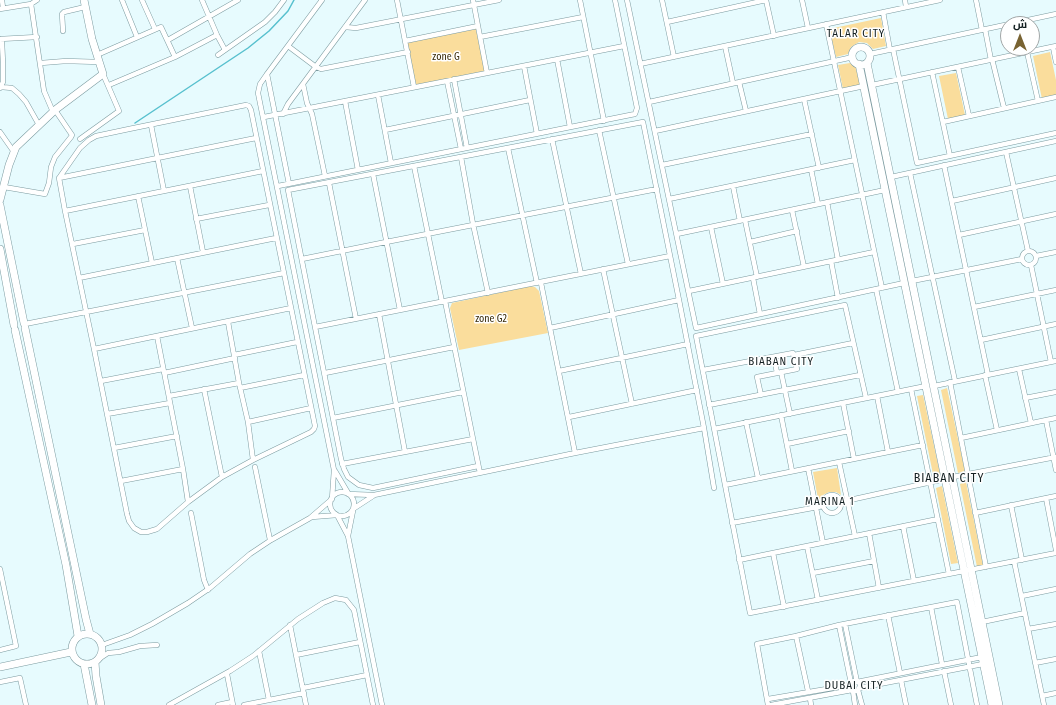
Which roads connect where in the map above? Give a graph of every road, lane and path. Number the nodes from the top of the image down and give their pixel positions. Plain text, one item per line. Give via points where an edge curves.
1 (2, 0) edge
2 (37, 0) edge
3 (122, 0) edge
4 (142, 0) edge
5 (202, 0) edge
6 (238, 0) edge
7 (284, 0) edge
8 (322, 0) edge
9 (365, 0) edge
10 (397, 0) edge
11 (498, 0) edge
12 (580, 0) edge
13 (615, 0) edge
14 (627, 0) edge
15 (662, 0) edge
16 (766, 0) edge
17 (802, 0) edge
18 (905, 0) edge
19 (940, 0) edge
20 (976, 0) edge
21 (473, 2) edge
22 (85, 3) edge
23 (31, 4) junction
24 (906, 7) junction
25 (2, 9) edge
26 (883, 12) junction
27 (1056, 14) edge
28 (583, 17) junction
29 (209, 18) junction
30 (401, 19) junction
31 (667, 22) junction
32 (826, 24) junction
33 (478, 26) junction
34 (345, 27) junction
35 (808, 28) junction
36 (155, 29) junction
37 (984, 29) junction
38 (63, 31) dead end
39 (217, 35) junction
40 (774, 36) junction
41 (37, 37) junction
42 (137, 37) junction
43 (480, 37) junction
44 (0, 39) edge
45 (168, 40) junction
46 (405, 41) junction
47 (288, 46) junction
48 (624, 46) junction
49 (725, 46) junction
50 (1054, 46) edge
51 (891, 49) junction
52 (1040, 49) edge
53 (225, 50) junction
54 (408, 52) junction
55 (590, 52) junction
56 (870, 54) junction
57 (218, 55) dead end
58 (1007, 56) edge
59 (1028, 56) edge
60 (175, 57) junction
61 (674, 57) junction
62 (853, 57) junction
63 (98, 58) junction
64 (557, 59) junction
65 (992, 59) junction
66 (833, 62) junction
67 (1056, 62) edge
68 (41, 63) junction
69 (640, 64) junction
70 (863, 64) junction
71 (524, 66) junction
72 (316, 67) junction
73 (958, 67) junction
74 (932, 72) junction
75 (487, 73) junction
76 (103, 74) junction
77 (267, 74) junction
78 (454, 79) junction
79 (899, 79) junction
80 (447, 81) junction
81 (739, 82) junction
82 (733, 83) junction
83 (303, 84) junction
84 (109, 85) junction
85 (868, 86) junction
86 (0, 87) edge
87 (414, 87) junction
88 (840, 91) junction
89 (378, 94) junction
90 (1056, 97) edge
91 (804, 99) junction
92 (530, 100) junction
93 (344, 101) junction
94 (1038, 101) junction
95 (649, 102) junction
96 (310, 108) junction
97 (1004, 108) junction
98 (54, 111) junction
99 (746, 111) junction
100 (283, 114) junction
101 (276, 115) junction
102 (461, 115) junction
103 (454, 116) junction
104 (969, 116) junction
105 (264, 117) junction
106 (604, 121) junction
107 (943, 122) junction
108 (39, 125) junction
109 (151, 125) junction
110 (570, 127) junction
111 (385, 130) junction
112 (599, 130) junction
113 (655, 131) junction
114 (0, 133) edge
115 (1056, 133) edge
116 (537, 134) junction
117 (812, 134) junction
118 (256, 138) junction
119 (80, 139) dead end
120 (552, 139) junction
121 (1056, 141) edge
122 (468, 148) junction
123 (508, 148) junction
124 (461, 149) junction
125 (14, 152) junction
126 (1006, 152) junction
127 (950, 156) junction
128 (461, 157) junction
129 (158, 159) junction
130 (855, 160) junction
131 (391, 163) junction
132 (662, 165) junction
133 (414, 166) junction
134 (944, 166) junction
135 (819, 168) junction
136 (811, 169) junction
137 (358, 170) junction
138 (262, 171) junction
139 (910, 173) junction
140 (373, 174) junction
141 (325, 176) junction
142 (891, 177) junction
143 (59, 178) junction
144 (1056, 178) edge
145 (329, 182) junction
146 (289, 184) junction
147 (190, 186) junction
148 (278, 186) junction
149 (733, 186) junction
150 (4, 187) junction
151 (1014, 187) junction
152 (657, 189) junction
153 (885, 190) junction
154 (164, 191) junction
155 (862, 195) junction
156 (138, 196) junction
157 (613, 197) junction
158 (669, 199) junction
159 (0, 200) edge
160 (952, 201) junction
161 (828, 202) junction
162 (818, 204) junction
163 (0, 205) edge
164 (269, 205) junction
165 (567, 206) junction
166 (792, 210) junction
167 (65, 211) junction
168 (1056, 214) edge
169 (522, 215) junction
170 (1, 219) edge
171 (196, 219) junction
172 (743, 220) junction
173 (1021, 221) junction
174 (473, 224) junction
175 (711, 227) junction
176 (145, 230) junction
177 (797, 231) junction
178 (428, 234) junction
179 (677, 234) junction
180 (959, 234) junction
181 (899, 236) junction
182 (276, 238) junction
183 (386, 242) junction
184 (750, 242) junction
185 (73, 244) junction
186 (0, 249) edge
187 (342, 251) junction
188 (1028, 251) junction
189 (203, 252) junction
190 (874, 252) junction
191 (1056, 252) edge
192 (670, 256) junction
193 (1036, 256) junction
194 (177, 258) junction
195 (1022, 259) junction
196 (302, 260) junction
197 (838, 260) junction
198 (830, 261) junction
199 (152, 263) junction
200 (628, 264) junction
201 (1031, 265) junction
202 (804, 267) junction
203 (603, 269) junction
204 (966, 270) junction
205 (284, 273) junction
206 (581, 274) junction
207 (755, 277) junction
208 (933, 277) junction
209 (79, 278) junction
210 (912, 281) junction
211 (539, 283) junction
212 (723, 284) junction
213 (904, 284) junction
214 (879, 289) junction
215 (1056, 290) edge
216 (689, 291) junction
217 (185, 292) junction
218 (488, 293) junction
219 (1037, 294) junction
220 (838, 298) junction
221 (679, 300) junction
222 (443, 301) junction
223 (974, 307) junction
224 (291, 308) junction
225 (400, 310) junction
226 (86, 313) junction
227 (379, 314) junction
228 (613, 314) junction
229 (760, 314) junction
230 (356, 319) junction
231 (228, 322) junction
232 (1056, 324) edge
233 (25, 325) junction
234 (1044, 326) junction
235 (315, 327) junction
236 (15, 328) junction
237 (192, 328) junction
238 (550, 328) junction
239 (157, 336) junction
240 (981, 340) junction
241 (297, 342) junction
242 (853, 343) junction
243 (688, 344) junction
244 (454, 347) junction
245 (94, 348) junction
246 (794, 355) junction
247 (234, 357) junction
248 (774, 357) junction
249 (622, 358) junction
250 (388, 361) junction
251 (1054, 362) edge
252 (1019, 368) junction
253 (703, 370) junction
254 (164, 371) junction
255 (559, 371) junction
256 (779, 372) junction
257 (325, 373) junction
258 (304, 375) junction
259 (860, 375) junction
260 (986, 375) junction
261 (100, 381) junction
262 (953, 382) junction
263 (239, 385) junction
264 (930, 386) junction
265 (204, 389) junction
266 (911, 389) junction
267 (697, 390) junction
268 (785, 390) junction
269 (463, 392) junction
270 (898, 392) junction
271 (1056, 392) edge
272 (761, 395) junction
273 (169, 396) junction
274 (877, 396) junction
275 (866, 398) junction
276 (1025, 398) junction
277 (170, 402) junction
278 (843, 403) junction
279 (632, 404) junction
280 (709, 405) junction
281 (396, 406) junction
282 (311, 408) junction
283 (107, 414) junction
284 (790, 414) junction
285 (781, 415) junction
286 (334, 418) junction
287 (569, 418) junction
288 (1056, 418) edge
289 (1046, 420) junction
290 (248, 422) junction
291 (746, 422) junction
292 (1031, 423) junction
293 (704, 428) junction
294 (714, 429) junction
295 (997, 430) junction
296 (849, 431) junction
297 (177, 436) junction
298 (961, 438) junction
299 (473, 439) junction
300 (787, 444) junction
301 (923, 445) junction
302 (114, 448) junction
303 (405, 452) junction
304 (888, 452) junction
305 (575, 453) junction
306 (1055, 457) edge
307 (854, 459) junction
308 (253, 460) junction
309 (839, 462) junction
310 (342, 464) junction
311 (478, 466) junction
312 (255, 467) dead end
313 (808, 468) junction
314 (183, 469) junction
315 (334, 470) junction
316 (1056, 470) edge
317 (792, 471) junction
318 (480, 473) junction
319 (968, 474) junction
320 (222, 477) junction
321 (758, 478) junction
322 (949, 478) junction
323 (121, 481) junction
324 (930, 482) junction
325 (725, 485) junction
326 (714, 488) dead end
327 (348, 494) junction
328 (374, 495) junction
329 (1056, 496) edge
330 (1046, 498) junction
331 (332, 499) junction
332 (847, 501) junction
333 (188, 502) junction
334 (841, 502) junction
335 (1011, 505) junction
336 (823, 506) junction
337 (816, 507) junction
338 (353, 509) junction
339 (975, 512) junction
340 (191, 513) dead end
341 (337, 515) junction
342 (310, 518) junction
343 (938, 519) junction
344 (732, 523) junction
345 (903, 526) junction
346 (1054, 527) edge
347 (869, 534) junction
348 (348, 536) junction
349 (855, 536) junction
350 (270, 540) junction
351 (823, 543) junction
352 (807, 546) junction
353 (1056, 552) edge
354 (773, 553) junction
355 (739, 560) junction
356 (1022, 560) junction
357 (874, 561) junction
358 (1014, 561) junction
359 (74, 563) junction
360 (66, 565) junction
361 (986, 567) junction
362 (0, 569) edge
363 (968, 570) junction
364 (813, 573) junction
365 (949, 574) junction
366 (77, 576) junction
367 (68, 578) junction
368 (914, 581) junction
369 (1, 584) edge
370 (879, 588) junction
371 (1056, 589) edge
372 (208, 590) junction
373 (1022, 596) junction
374 (818, 600) junction
375 (784, 607) junction
376 (931, 607) junction
377 (1025, 613) junction
378 (888, 615) junction
379 (845, 624) junction
380 (1056, 624) edge
381 (290, 625) junction
382 (839, 625) junction
383 (983, 625) junction
384 (1028, 629) junction
385 (976, 631) junction
386 (90, 634) junction
387 (78, 636) junction
388 (796, 636) junction
389 (360, 642) junction
390 (102, 645) junction
391 (157, 645) dead end
392 (0, 650) edge
393 (259, 651) junction
394 (71, 652) junction
395 (296, 655) junction
396 (1056, 658) edge
397 (968, 659) junction
398 (97, 660) junction
399 (982, 660) junction
400 (1035, 663) junction
401 (84, 664) junction
402 (942, 664) junction
403 (969, 666) junction
404 (0, 667) edge
405 (929, 667) junction
406 (944, 671) junction
407 (900, 673) junction
408 (226, 674) junction
409 (930, 674) junction
410 (367, 675) junction
411 (901, 680) junction
412 (0, 682) edge
413 (858, 682) junction
414 (850, 684) junction
415 (859, 689) junction
416 (304, 691) junction
417 (808, 691) junction
418 (852, 691) junction
419 (1056, 693) edge
420 (1042, 696) junction
421 (810, 698) junction
422 (768, 699) junction
423 (269, 700) junction
424 (233, 704) edge
425 (26, 705) edge
426 (92, 705) edge
427 (101, 705) edge
428 (169, 705) edge
429 (218, 705) edge
430 (244, 705) edge
431 (306, 705) edge
432 (373, 705) edge
433 (382, 705) edge
434 (770, 705) edge
435 (811, 705) edge
436 (855, 705) edge
437 (862, 705) edge
438 (906, 705) edge
439 (951, 705) edge
440 (977, 705) edge
441 (992, 705) edge
442 (999, 705) edge
443 (1044, 705) edge

1 - 25 street
2 - 23 street
3 - 42 street
4 - 36 street
5 - 29 street
6 - 29 street
7 - 53 street via 265,22
8 - 47 street
9 - 34 street
10 - 30 street
11 - 21 street
12 - 28 street
13 - 48 street
14 - 69 street
15 - 31 street
16 - 31 street
16 - 40 street
17 - 35 street
18 - 24 street
19 - 24 street
20 - 37 street
21 - 30 street
21 - 33 street
22 - 38 street via 62,14
22 - 63 street
23 - 25 street
23 - 41 street
24 - 26 street
26 - 32 street
26 - 51 street
27 - 37 street
28 - 43 street
28 - 55 street
29 - 39 street
29 - 45 street
30 - 34 street via 356,28
30 - 46 street
31 - 61 street
32 - 35 street
32 - 66 street
33 - 43 street
33 - 46 street
34 - 72 street
35 - 40 street
36 - 42 street
36 - 45 street via 161,27
37 - 51 street
37 - 65 street
39 - 53 street
39 - 60 street
40 - 49 street
41 - 44 street
41 - 68 street
42 - 63 street
43 - 75 street
44 - 86 street via 3,63 3,82
45 - 60 street
46 - 54 street
47 - 72 street
47 - 77 street
48 - 55 street
48 - 106 street via 637,112
49 - 61 street
49 - 82 street
50 - 52 street
50 - 67 street
51 - 56 street
51 - 79 street
53 - 57 street
54 - 72 street via 322,69
54 - 87 street
55 - 64 street
55 - 106 street
56 - 62 street via 867,49 858,47
56 - 70 street via 869,60
58 - 65 street
59 - 94 street
60 - 84 street
61 - 69 street
62 - 66 street
62 - 70 street via 854,62
63 - 68 street
63 - 76 street
64 - 71 street
64 - 110 street
65 - 73 street
65 - 97 street
66 - 81 street
66 - 88 street
68 - 98 street via 44,91
69 - 95 street
70 - 85 street
71 - 75 street
71 - 92 street
72 - 83 street
73 - 74 street
73 - 104 street
74 - 79 street
74 - 107 street
75 - 78 street
76 - 84 street
76 - 98 street
77 - 101 street
77 - 105 street via 260,84 258,93
78 - 80 street
78 - 102 street
79 - 85 street
79 - 127 street via 917,163
80 - 87 street
80 - 103 street
81 - 82 street
81 - 99 street
82 - 95 street
83 - 96 street
83 - 100 street
84 - 119 street via 118,112
85 - 88 street
85 - 142 street
85 - 153 street
86 - 108 street via 12,88 19,94
87 - 89 street
88 - 91 street
88 - 130 street
89 - 93 street
89 - 111 street
90 - 94 street
91 - 99 street
91 - 117 street
92 - 102 street
92 - 116 street
93 - 96 street
93 - 137 street
94 - 97 street
95 - 113 street
96 - 100 street
96 - 141 street
97 - 104 street
98 - 108 street
98 - 150 street via 72,135 55,158 45,194
99 - 113 street
100 - 101 street
101 - 105 street
101 - 146 street
102 - 103 street
102 - 122 street
103 - 111 street
103 - 124 street
104 - 107 street
105 - 148 street
106 - 110 street
107 - 127 street
108 - 125 street via 26,136
109 - 118 street via 246,105 251,110
109 - 129 street
109 - 143 street via 96,136 89,140 80,148
110 - 116 street
111 - 131 street
112 - 120 street
112 - 152 street via 643,122
112 - 157 street
113 - 132 street
114 - 125 street
115 - 127 street
116 - 122 street
117 - 132 street
117 - 135 street
118 - 129 street
118 - 138 street
120 - 123 street
120 - 165 street
121 - 126 street
122 - 124 street
123 - 128 street
123 - 169 street
124 - 131 street
125 - 150 street
126 - 134 street
126 - 151 street
128 - 133 street
128 - 174 street
129 - 143 street
129 - 154 street
130 - 135 street
130 - 155 street
131 - 137 street
132 - 158 street
133 - 140 street
133 - 178 street
134 - 139 street
134 - 160 street
135 - 136 street
136 - 149 street
136 - 162 street
137 - 141 street
138 - 147 street
138 - 164 street
139 - 142 street
139 - 208 street
140 - 145 street
140 - 183 street
141 - 146 street
142 - 181 street
143 - 167 street
144 - 151 street
145 - 187 street
145 - 196 street via 288,190
146 - 148 street
147 - 154 street
147 - 171 street
148 - 315 street
149 - 158 street
149 - 172 street
150 - 159 street
151 - 160 street
151 - 173 street
152 - 157 street
152 - 192 street
153 - 155 street
153 - 181 street
154 - 156 street
155 - 161 street
155 - 190 street
156 - 167 street
156 - 176 street
157 - 165 street
157 - 200 street
158 - 179 street
160 - 180 street
161 - 162 street
161 - 197 street
162 - 166 street
163 - 170 street
164 - 171 street
164 - 182 street
165 - 169 street
165 - 206 street
166 - 172 street
166 - 177 street
167 - 185 street
168 - 173 street
169 - 174 street
169 - 211 street
170 - 233 street
171 - 189 street
172 - 175 street
172 - 184 street
173 - 180 street
173 - 188 street
174 - 178 street
174 - 218 street
175 - 179 street
175 - 212 street
176 - 185 street
176 - 199 street
177 - 184 street
177 - 202 street
178 - 183 street
178 - 222 street
179 - 216 street
180 - 204 street
181 - 210 street
181 - 213 street
182 - 189 street
182 - 205 street
183 - 187 street
183 - 225 street
184 - 207 street
185 - 209 street
186 - 236 street
187 - 196 street
187 - 230 street
188 - 193 street via 1034,252
188 - 195 street
189 - 194 street
190 - 197 street
190 - 214 street
191 - 193 street
192 - 200 street
192 - 221 street
193 - 201 street via 1036,261
194 - 199 street
194 - 217 street
195 - 201 street via 1024,263
195 - 204 street
196 - 235 street
197 - 198 street
198 - 202 street
198 - 220 street
199 - 209 street
200 - 203 street
201 - 219 street
202 - 207 street
203 - 206 street
203 - 228 street
204 - 208 street
204 - 223 street
205 - 217 street
205 - 224 street
206 - 211 street
207 - 212 street
207 - 229 street
208 - 210 street
208 - 262 street
209 - 226 street
210 - 264 street
211 - 218 street
211 - 238 street
212 - 216 street
213 - 214 street
213 - 264 street
214 - 220 street
214 - 270 street
215 - 219 street
216 - 229 street via 696,328
217 - 226 street
217 - 237 street
218 - 222 street
219 - 223 street
219 - 234 street
220 - 229 street
221 - 228 street
221 - 243 street
222 - 225 street
222 - 244 street
223 - 240 street
224 - 231 street
224 - 241 street
225 - 227 street
226 - 233 street
226 - 245 street
227 - 230 street
227 - 250 street
228 - 238 street
228 - 249 street
230 - 235 street
231 - 237 street
231 - 247 street
232 - 234 street
233 - 236 street via 21,332
233 - 359 street
234 - 240 street
234 - 251 street
235 - 257 street
236 - 360 street
237 - 239 street
238 - 255 street
239 - 245 street
239 - 254 street
240 - 260 street
241 - 247 street
241 - 258 street
242 - 246 street
242 - 253 street via 845,305 696,336
242 - 259 street
243 - 249 street
243 - 267 street
244 - 250 street
244 - 269 street
245 - 261 street
246 - 248 street via 793,353
246 - 256 street via 797,369
247 - 254 street
247 - 263 street
248 - 253 street
248 - 256 street
249 - 255 street
249 - 279 street
250 - 257 street
250 - 281 street
251 - 252 street
252 - 260 street
252 - 276 street
253 - 280 street
254 - 261 street
254 - 273 street
255 - 287 street
256 - 268 street
256 - 272 street via 757,377
257 - 286 street
258 - 263 street
258 - 282 street
259 - 268 street
259 - 275 street
260 - 262 street
260 - 295 street
261 - 283 street
262 - 264 street
262 - 298 street
263 - 265 street
263 - 290 street
264 - 266 street
264 - 322 street
265 - 273 street
265 - 320 street
266 - 270 street
266 - 301 street
267 - 279 street
267 - 293 street
268 - 272 street
268 - 284 street
269 - 281 street
269 - 299 street
270 - 274 street
271 - 276 street
272 - 280 street
273 - 277 street
274 - 275 street
274 - 304 street
275 - 278 street
276 - 292 street
277 - 283 street
277 - 297 street
278 - 284 street
278 - 296 street
279 - 287 street
280 - 294 street
281 - 286 street
281 - 303 street
282 - 290 street
282 - 308 street via 315,426 311,432
283 - 302 street
284 - 285 street
285 - 291 street
285 - 300 street
286 - 310 street
287 - 305 street
288 - 289 street
289 - 292 street
289 - 306 street
290 - 308 street
291 - 294 street
291 - 321 street
292 - 295 street
293 - 305 street
293 - 326 street
294 - 325 street
295 - 298 street
296 - 300 street
296 - 307 street
297 - 302 street
297 - 314 street
298 - 319 street
299 - 303 street
299 - 311 street
300 - 317 street
301 - 304 street
301 - 324 street
302 - 323 street
303 - 310 street
304 - 307 street
305 - 318 street
306 - 316 street
306 - 319 street
307 - 309 street
308 - 320 street
309 - 313 street
309 - 332 street
310 - 311 street via 351,480 373,488
311 - 318 street
312 - 350 street
313 - 317 street
313 - 337 street
314 - 323 street
314 - 333 street
315 - 327 street
315 - 331 street
317 - 321 street
318 - 328 street
319 - 322 street
319 - 339 street
320 - 333 street
321 - 325 street
322 - 324 street
322 - 363 street
323 - 333 street via 129,521 141,532 157,529
324 - 332 street
324 - 343 street
325 - 344 street
327 - 328 street
327 - 331 street via 339,493
327 - 338 street via 353,499
328 - 338 street
329 - 330 street
330 - 335 street
330 - 346 street
331 - 341 street via 331,508
331 - 342 street
332 - 334 street
332 - 349 street
334 - 336 street via 840,508 834,513 828,512
334 - 336 street via 835,496 829,495 824,499
335 - 339 street
335 - 356 street
336 - 337 street
337 - 344 street
337 - 351 street
338 - 341 street via 346,516
338 - 348 street
339 - 361 street
340 - 372 street
341 - 342 street
341 - 348 street
342 - 350 street
343 - 345 street
343 - 365 street
344 - 355 street
345 - 347 street
345 - 368 street
346 - 353 street
347 - 349 street
347 - 357 street
348 - 433 street
349 - 351 street
350 - 372 street via 237,564
351 - 352 street
352 - 354 street
352 - 364 street
353 - 356 street
354 - 355 street
354 - 375 street
355 - 375 street via 749,613
356 - 358 street
357 - 364 street
357 - 370 street
358 - 361 street
358 - 373 street
359 - 360 street
359 - 366 street
360 - 367 street
361 - 363 street
362 - 369 street
363 - 365 street
363 - 383 street
363 - 385 street
364 - 374 street
365 - 368 street
366 - 367 street
366 - 386 street
367 - 387 street
368 - 370 street
369 - 392 street via 16,646
370 - 374 street
371 - 373 street
372 - 390 street via 152,624
373 - 377 street
374 - 375 street
376 - 378 street
376 - 397 street via 957,602
376 - 402 street
377 - 383 street
377 - 384 street
378 - 379 street
378 - 407 street
379 - 382 street
379 - 413 street
380 - 384 street
381 - 389 street via 323,602 340,598 348,602 354,610
381 - 393 street
381 - 395 street
382 - 388 street
382 - 414 street
383 - 385 street
383 - 442 street
384 - 400 street
385 - 399 street
386 - 387 street
386 - 390 street via 97,637
387 - 394 street via 73,641
388 - 417 street
388 - 422 street via 757,644
389 - 395 street
389 - 410 street
390 - 398 street
391 - 398 street via 108,653
393 - 408 street
393 - 423 street
394 - 401 street via 75,659
394 - 404 street
395 - 416 street
396 - 400 street
397 - 399 street
397 - 402 street
397 - 403 street
398 - 401 street
398 - 427 street via 96,676
399 - 403 street
399 - 441 street
400 - 420 street
401 - 426 street
402 - 405 street
403 - 406 street
403 - 440 street
405 - 407 street
405 - 409 street
406 - 409 street
406 - 439 street
407 - 413 street
408 - 424 street
408 - 428 street
409 - 411 street
410 - 416 street
410 - 432 street
411 - 415 street
411 - 438 street
412 - 425 street via 20,678
413 - 414 street via 853,681
413 - 415 street
414 - 417 street
414 - 418 street
415 - 418 street
415 - 437 street
416 - 423 street
416 - 431 street
417 - 422 street
418 - 421 street
418 - 436 street
419 - 420 street
420 - 443 street
421 - 434 street
421 - 435 street
422 - 434 street
423 - 430 street
424 - 429 street

